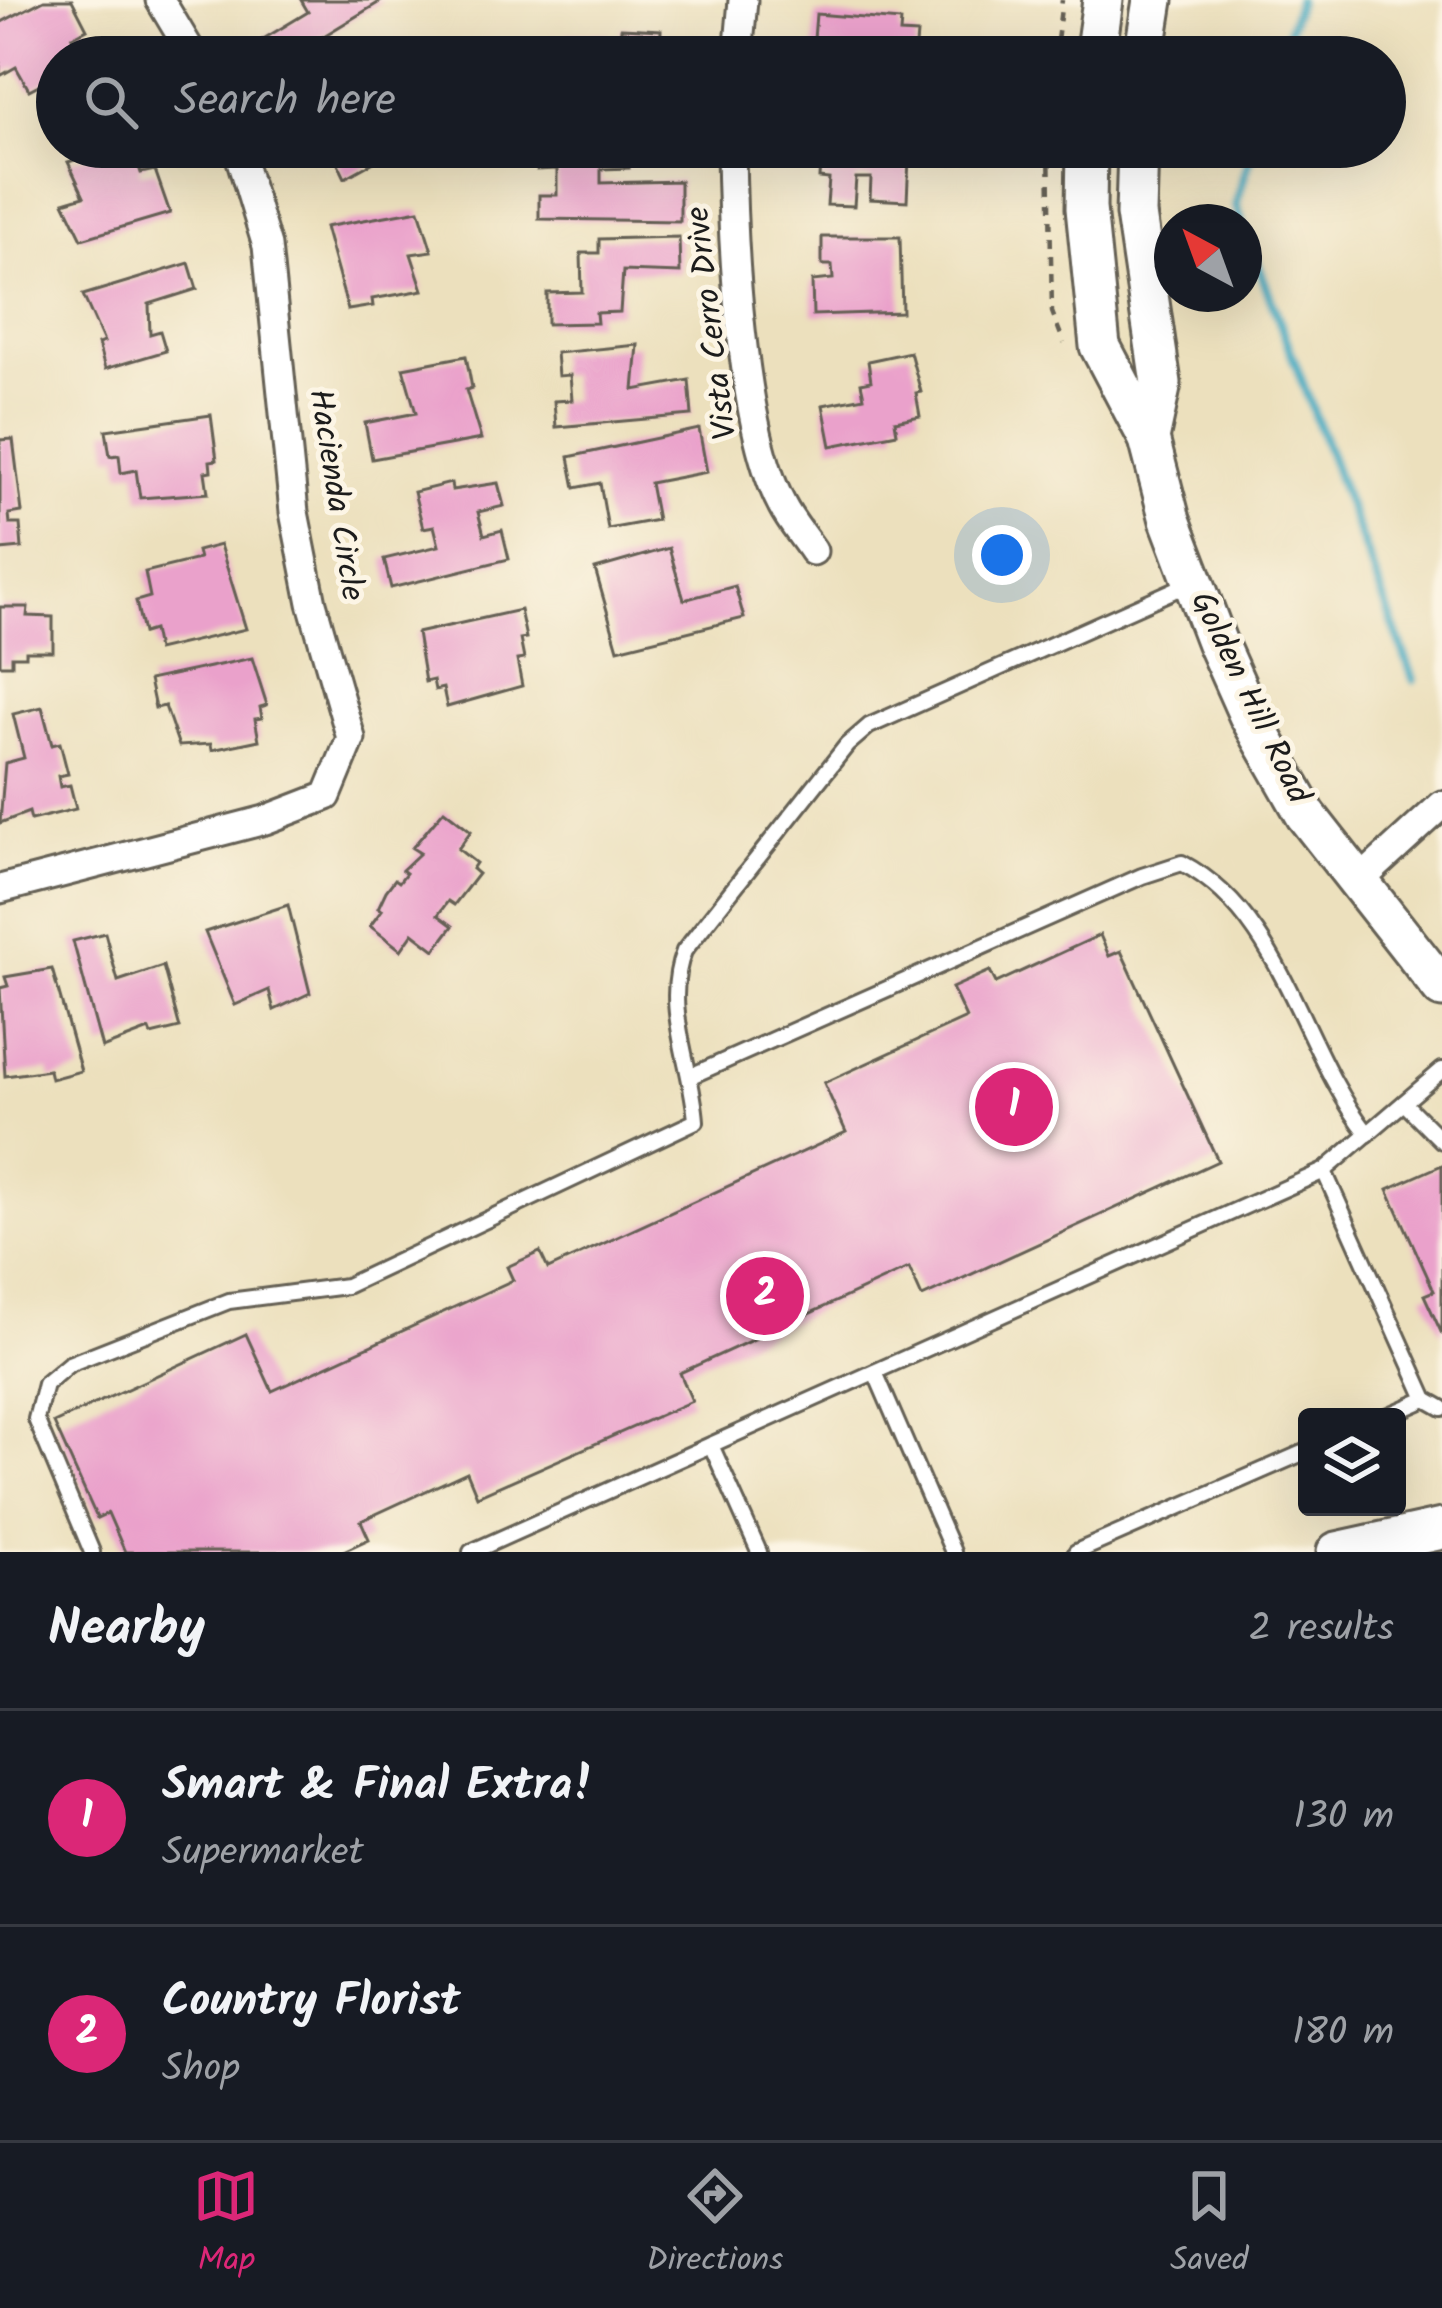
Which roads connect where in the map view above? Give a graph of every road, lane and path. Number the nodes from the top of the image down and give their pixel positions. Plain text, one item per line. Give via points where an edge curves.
1 (160, 0) edge
2 (743, 0) edge
3 (1062, 0) edge
4 (1103, 0) edge
5 (1153, 0) edge
6 (181, 36) edge
7 (740, 36) edge
8 (1058, 36) edge
9 (1098, 36) edge
10 (1147, 36) edge
11 (243, 168) edge
12 (732, 168) edge
13 (1049, 168) edge
14 (1087, 168) edge
15 (1137, 168) edge
16 (1066, 349) dead end
17 (1149, 439) junction
18 (813, 551) dead end
19 (1192, 582) junction
20 (1442, 805) edge
21 (1356, 884) junction
22 (0, 889) edge
23 (1442, 988) edge
24 (1442, 1070) edge
25 (693, 1075) junction
26 (1404, 1102) junction
27 (1368, 1134) junction
28 (1442, 1141) edge
29 (1324, 1171) junction
30 (875, 1372) junction
31 (1426, 1399) junction
32 (1406, 1408) edge
33 (1442, 1408) edge
34 (711, 1445) junction
35 (1298, 1455) edge
36 (1442, 1529) edge
37 (92, 1552) edge
38 (471, 1552) edge
39 (759, 1552) edge
40 (953, 1552) edge
41 (1076, 1552) edge
42 (1337, 1552) edge

1 - 6 street
2 - 7 street
3 - 8 path
4 - 9 main road
5 - 10 main road
11 - 22 street, Hacienda Circle via 267,245 294,512 351,738 339,776 327,796 265,820
12 - 18 street, Vista Cerro Drive via 762,446 781,503
13 - 16 path via 1052,312
14 - 17 main road, Golden Hill Road via 1100,346
15 - 17 main road, Golden Hill Road via 1136,214 1161,383
17 - 19 main road, Golden Hill Road
19 - 21 main road, Golden Hill Road via 1250,715
19 - 25 lane via 911,703 847,745 684,951 673,1006
20 - 21 street
21 - 23 main road, Golden Hill Road
24 - 26 lane
25 - 27 lane via 1182,863 1205,875 1268,949 1339,1098
25 - 37 lane via 696,1121 346,1286 230,1301 69,1364 45,1384 35,1419
26 - 27 lane
26 - 28 lane
27 - 29 lane
29 - 30 lane
29 - 31 lane
30 - 34 lane
30 - 40 lane
31 - 32 lane
31 - 33 lane
34 - 38 lane
34 - 39 lane
35 - 41 lane
36 - 42 main road

